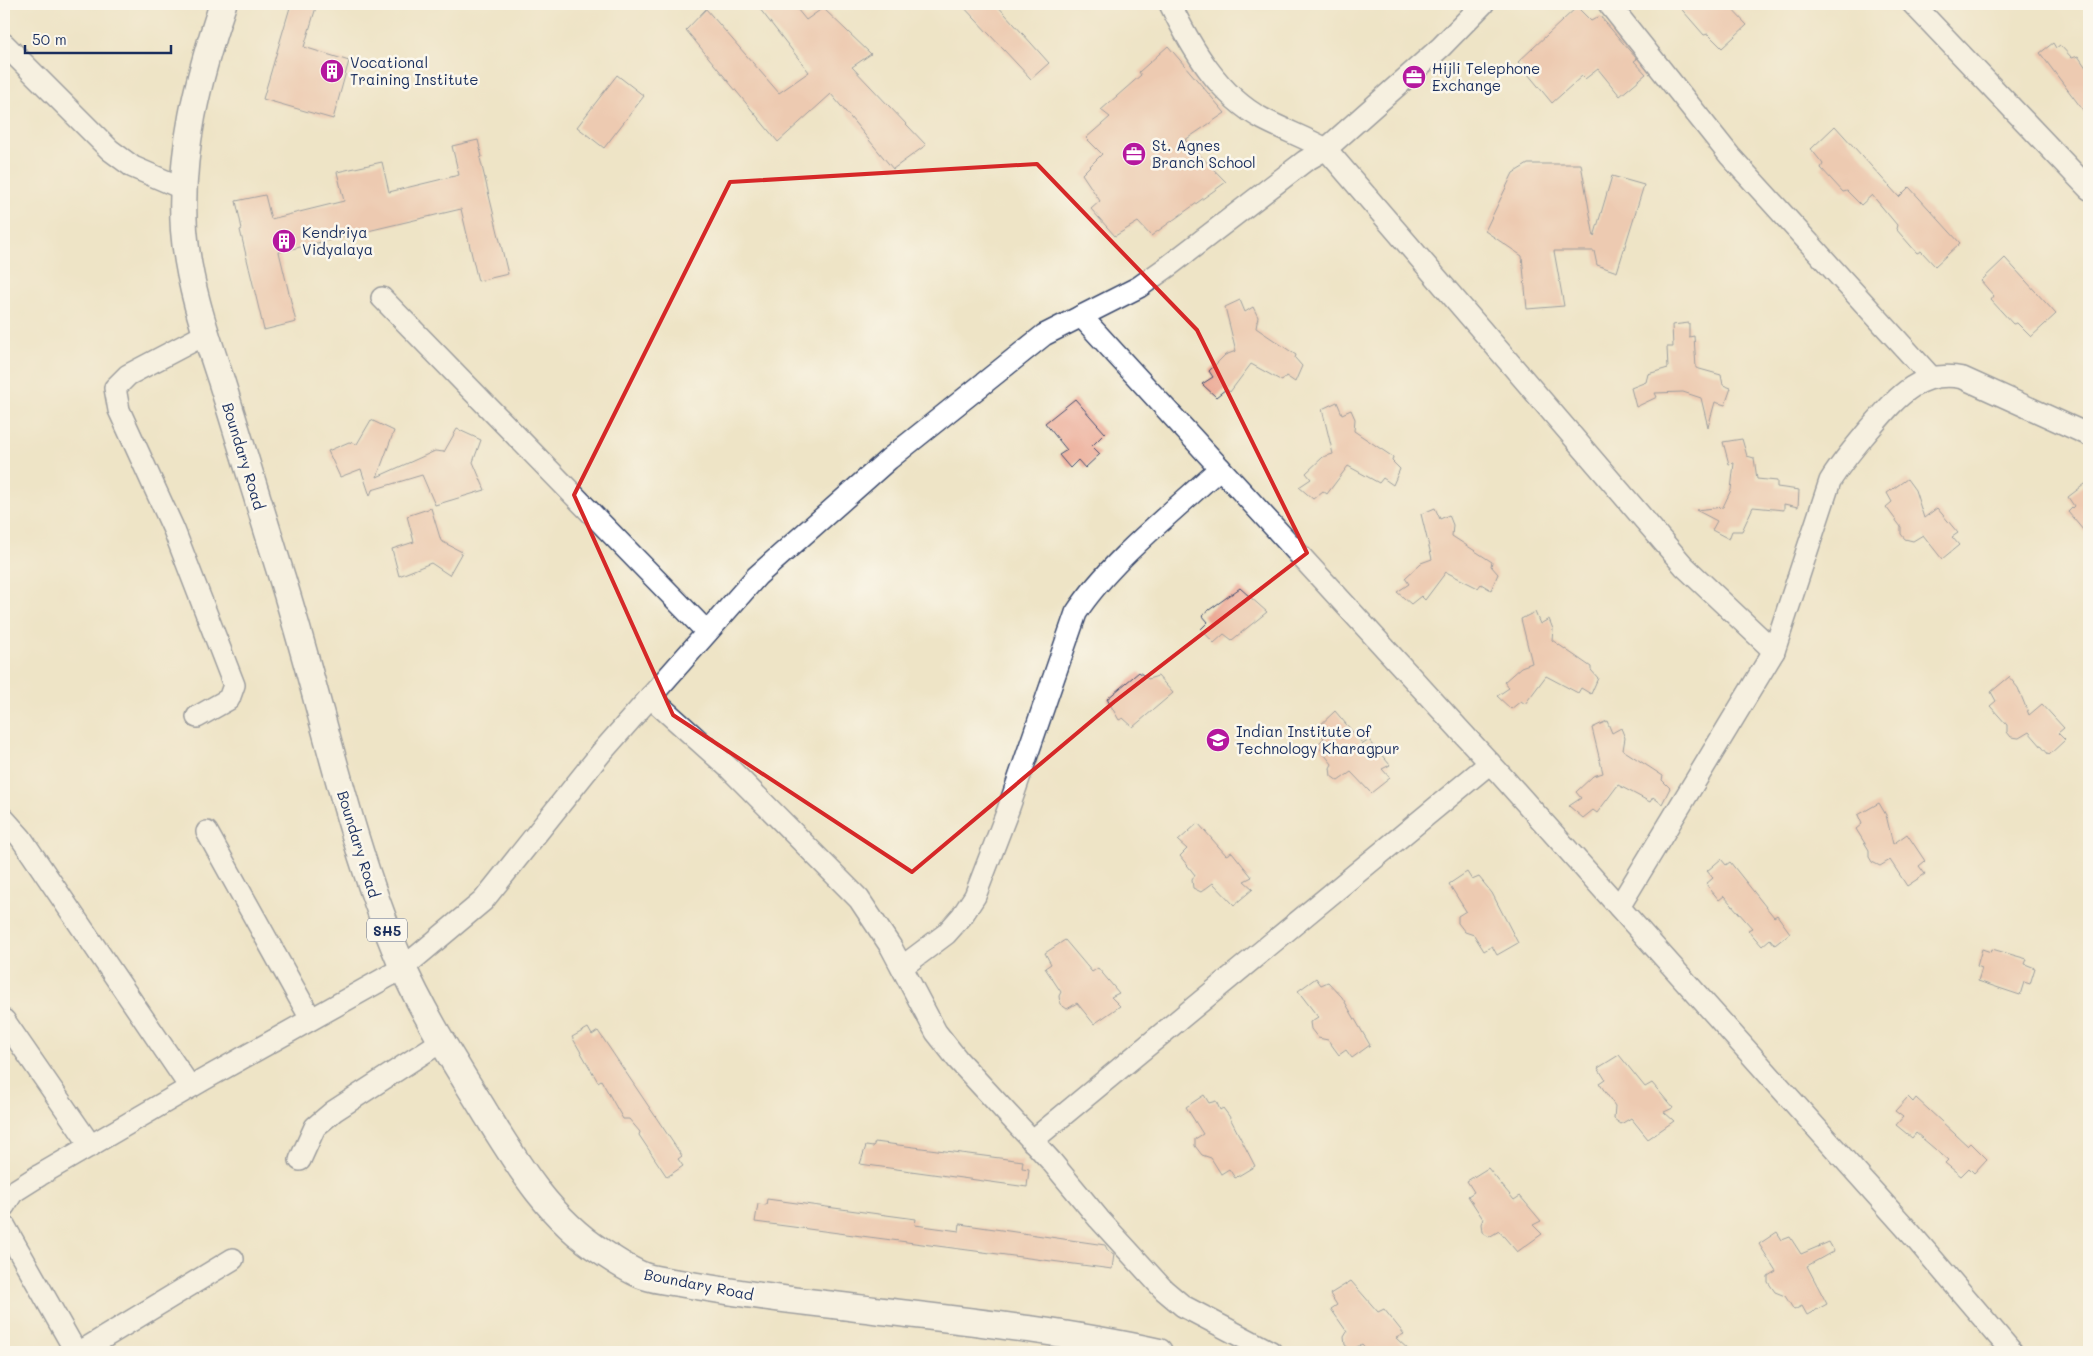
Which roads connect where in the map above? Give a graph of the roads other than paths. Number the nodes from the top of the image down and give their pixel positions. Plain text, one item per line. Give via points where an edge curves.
1 (223, 4) edge
2 (1170, 4) edge
3 (1482, 4) edge
4 (1609, 4) edge
5 (1913, 4) edge
6 (4, 44) edge
7 (1326, 149) junction
8 (184, 189) junction
9 (2089, 189) edge
10 (382, 298) dead end
11 (1080, 316) junction
12 (206, 334) junction
13 (1931, 377) junction
14 (2089, 435) edge
15 (1220, 468) junction
16 (707, 632) junction
17 (1774, 651) junction
18 (650, 697) junction
19 (197, 717) dead end
20 (1490, 763) junction
21 (4, 819) edge
22 (207, 832) dead end
23 (1619, 907) junction
24 (902, 967) junction
25 (403, 968) junction
26 (311, 1019) junction
27 (4, 1020) edge
28 (442, 1041) junction
29 (190, 1087) junction
30 (1032, 1141) junction
31 (91, 1146) junction
32 (300, 1160) dead end
33 (4, 1204) edge
34 (4, 1225) edge
35 (233, 1259) dead end
36 (76, 1352) edge
37 (80, 1352) edge
38 (1159, 1352) edge
39 (1271, 1352) edge
40 (2012, 1352) edge

1 - 8 main road, Boundary Road / SH5 via 192,113
2 - 7 street via 1203,61 1235,99 1262,119
3 - 7 street via 1442,47
4 - 13 street via 1730,156
5 - 9 street
6 - 8 street via 110,150 133,167
7 - 11 street via 1305,161 1139,287
7 - 17 street via 1684,566
8 - 12 main road, Boundary Road / SH5 via 184,232
10 - 16 street
11 - 15 street
11 - 16 street via 1044,335 889,459 757,576
12 - 19 street via 128,375 115,388 119,410 174,530 234,685 229,699
12 - 25 main road, Boundary Road / SH5 via 282,576 370,884
13 - 14 street via 1946,374 1962,378
13 - 17 street via 1912,386 1894,401 1830,481
15 - 20 street
15 - 24 street via 1108,573 1076,613 1002,828 975,896 946,934
16 - 18 street
17 - 23 street
18 - 24 street via 730,768 860,899
18 - 25 street via 483,900
20 - 23 street
20 - 30 street
21 - 29 street via 21,838
22 - 26 street
23 - 40 street via 1913,1236
24 - 30 street via 936,1032
25 - 26 street
25 - 28 main road, Boundary Road / SH5
26 - 29 street
27 - 31 street
28 - 32 street via 334,1111 315,1127
28 - 38 main road, Boundary Road / SH5 via 524,1172 564,1222 599,1251 643,1276 736,1293 1122,1344
29 - 31 street
30 - 39 street via 1164,1290 1189,1309
31 - 33 street via 13,1192
34 - 36 street
35 - 37 street

